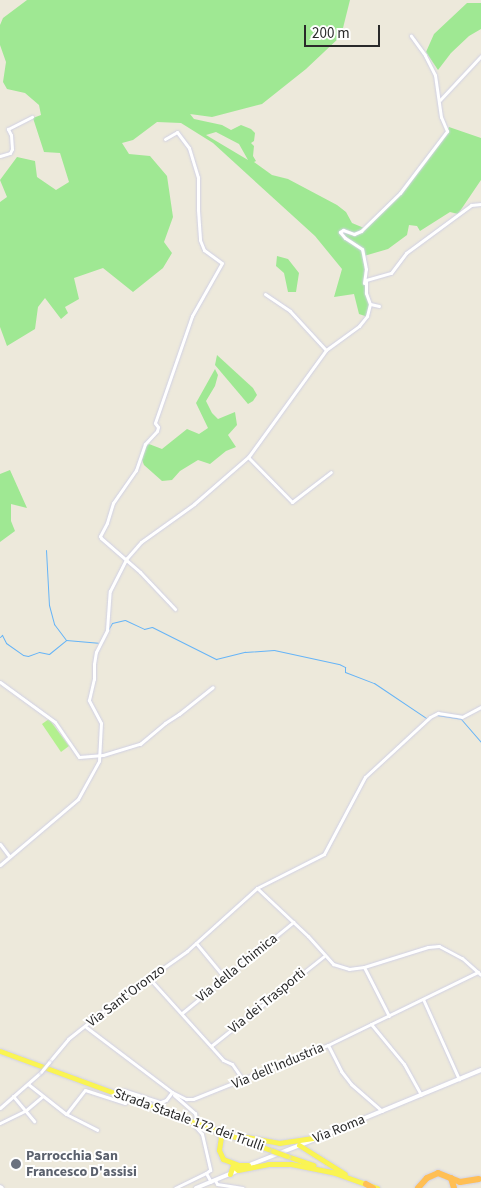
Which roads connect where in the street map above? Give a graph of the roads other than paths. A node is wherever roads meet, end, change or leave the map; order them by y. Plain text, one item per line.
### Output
1 (411, 36) dead end
2 (481, 56) edge
3 (440, 100) junction
4 (32, 117) dead end
5 (165, 139) dead end
6 (0, 156) edge
7 (481, 204) edge
8 (364, 283) junction
9 (265, 294) dead end
10 (370, 304) junction
11 (379, 306) dead end
12 (326, 350) junction
13 (248, 458) junction
14 (331, 472) dead end
15 (127, 558) junction
16 (175, 609) dead end
17 (0, 682) edge
18 (213, 687) dead end
19 (481, 707) edge
20 (100, 755) junction
21 (0, 844) edge
22 (9, 856) junction
23 (0, 865) edge
24 (258, 888) junction
25 (293, 922) junction
26 (196, 943) junction
27 (324, 956) junction
28 (364, 967) junction
29 (480, 973) edge
30 (149, 978) junction
31 (225, 978) junction
32 (423, 999) junction
33 (182, 1013) junction
34 (388, 1016) junction
35 (371, 1024) junction
36 (86, 1027) junction
37 (328, 1045) junction
38 (211, 1046) junction
39 (0, 1051) edge
40 (481, 1070) edge
41 (459, 1079) junction
42 (243, 1080) junction
43 (28, 1084) junction
44 (123, 1090) dead end
45 (172, 1092) junction
46 (421, 1095) junction
47 (14, 1096) junction
48 (43, 1096) junction
49 (128, 1098) junction
50 (186, 1099) junction
51 (183, 1103) junction
52 (372, 1103) junction
53 (0, 1108) edge
54 (25, 1111) junction
55 (382, 1111) junction
56 (66, 1114) junction
57 (376, 1114) junction
58 (196, 1118) dead end
59 (34, 1121) dead end
60 (0, 1123) edge
61 (194, 1125) dead end
62 (213, 1128) junction
63 (97, 1130) dead end
64 (224, 1132) junction
65 (320, 1137) junction
66 (240, 1138) junction
67 (221, 1140) junction
68 (299, 1146) junction
69 (312, 1152) junction
70 (232, 1164) junction
71 (250, 1165) junction
72 (238, 1170) junction
73 (206, 1173) junction
74 (336, 1173) junction
75 (230, 1174) junction
76 (451, 1178) junction
77 (354, 1180) junction
78 (213, 1181) junction
79 (477, 1183) edge
80 (366, 1184) junction
81 (175, 1188) edge
82 (196, 1188) edge
83 (243, 1188) edge
84 (373, 1188) edge
85 (377, 1188) edge
86 (420, 1188) edge
87 (454, 1188) edge

1 - 3 street
2 - 3 street
3 - 8 street
4 - 6 street
5 - 15 street
7 - 8 street
8 - 10 street
9 - 12 street
10 - 11 street
10 - 12 street
12 - 13 street
13 - 14 street
13 - 15 street
15 - 16 street
15 - 20 street
17 - 20 street
18 - 20 street
19 - 24 street, Via Sant'Oronzo
20 - 22 street
21 - 22 street
22 - 23 street
24 - 25 street
24 - 26 street, Via Sant'Oronzo
25 - 27 street
25 - 31 street, Via della Chimica
26 - 30 street, Via Sant'Oronzo
26 - 31 street
27 - 28 street
27 - 38 street, Via dei Trasporti
28 - 29 street
28 - 34 street
29 - 32 street, Via dell'Industria
30 - 33 street
30 - 36 street, Via Sant'Oronzo
31 - 33 street, Via della Chimica
32 - 34 street, Via dell'Industria
32 - 41 street
33 - 38 street
34 - 35 street, Via dell'Industria
35 - 37 street, Via dell'Industria
35 - 46 street
36 - 43 street, Via Sant'Oronzo, bridge
36 - 45 street
37 - 42 street, Via dell'Industria
37 - 52 street
38 - 42 street
39 - 49 main road, Strada Statale 172 dei Trulli
40 - 41 street, Via Roma
41 - 46 street, Via Roma
42 - 50 street, Via dell'Industria
43 - 47 street, Via Sant'Oronzo
43 - 48 street
44 - 45 street
45 - 50 street
45 - 51 street
46 - 55 street, Via Roma
47 - 53 street, Via Sant'Oronzo
47 - 54 street
48 - 54 street
48 - 56 street
49 - 56 street
49 - 62 main road, Strada Statale 172 dei Trulli
50 - 51 street
51 - 58 street
52 - 55 street
52 - 57 street
54 - 59 street
54 - 60 street
55 - 57 street, Via Roma
56 - 63 street
57 - 65 street, Via Roma
61 - 73 street
62 - 64 main road, Strada Statale 172 dei Trulli
62 - 67 main road
64 - 65 main road
64 - 66 main road, Strada Statale 172 dei Trulli
65 - 68 street, Via Roma
65 - 69 main road
66 - 67 main road
66 - 74 main road, Strada Statale 172 dei Trulli, bridge
67 - 70 main road
68 - 69 main road
68 - 71 street, Via Roma
69 - 77 main road
70 - 71 main road
70 - 72 main road
70 - 75 main road
71 - 72 street, Via Roma
72 - 74 main road
72 - 75 street, Via Roma
73 - 78 street
73 - 81 street
74 - 77 main road, Strada Statale 172 dei Trulli
75 - 78 street, Via Roma
76 - 79 highway
76 - 86 highway
76 - 87 highway
77 - 80 main road, Strada Statale 172 dei Trulli
78 - 82 street, Via Roma
78 - 83 street
80 - 84 highway
80 - 85 main road, Strada Statale 172 dei Trulli

